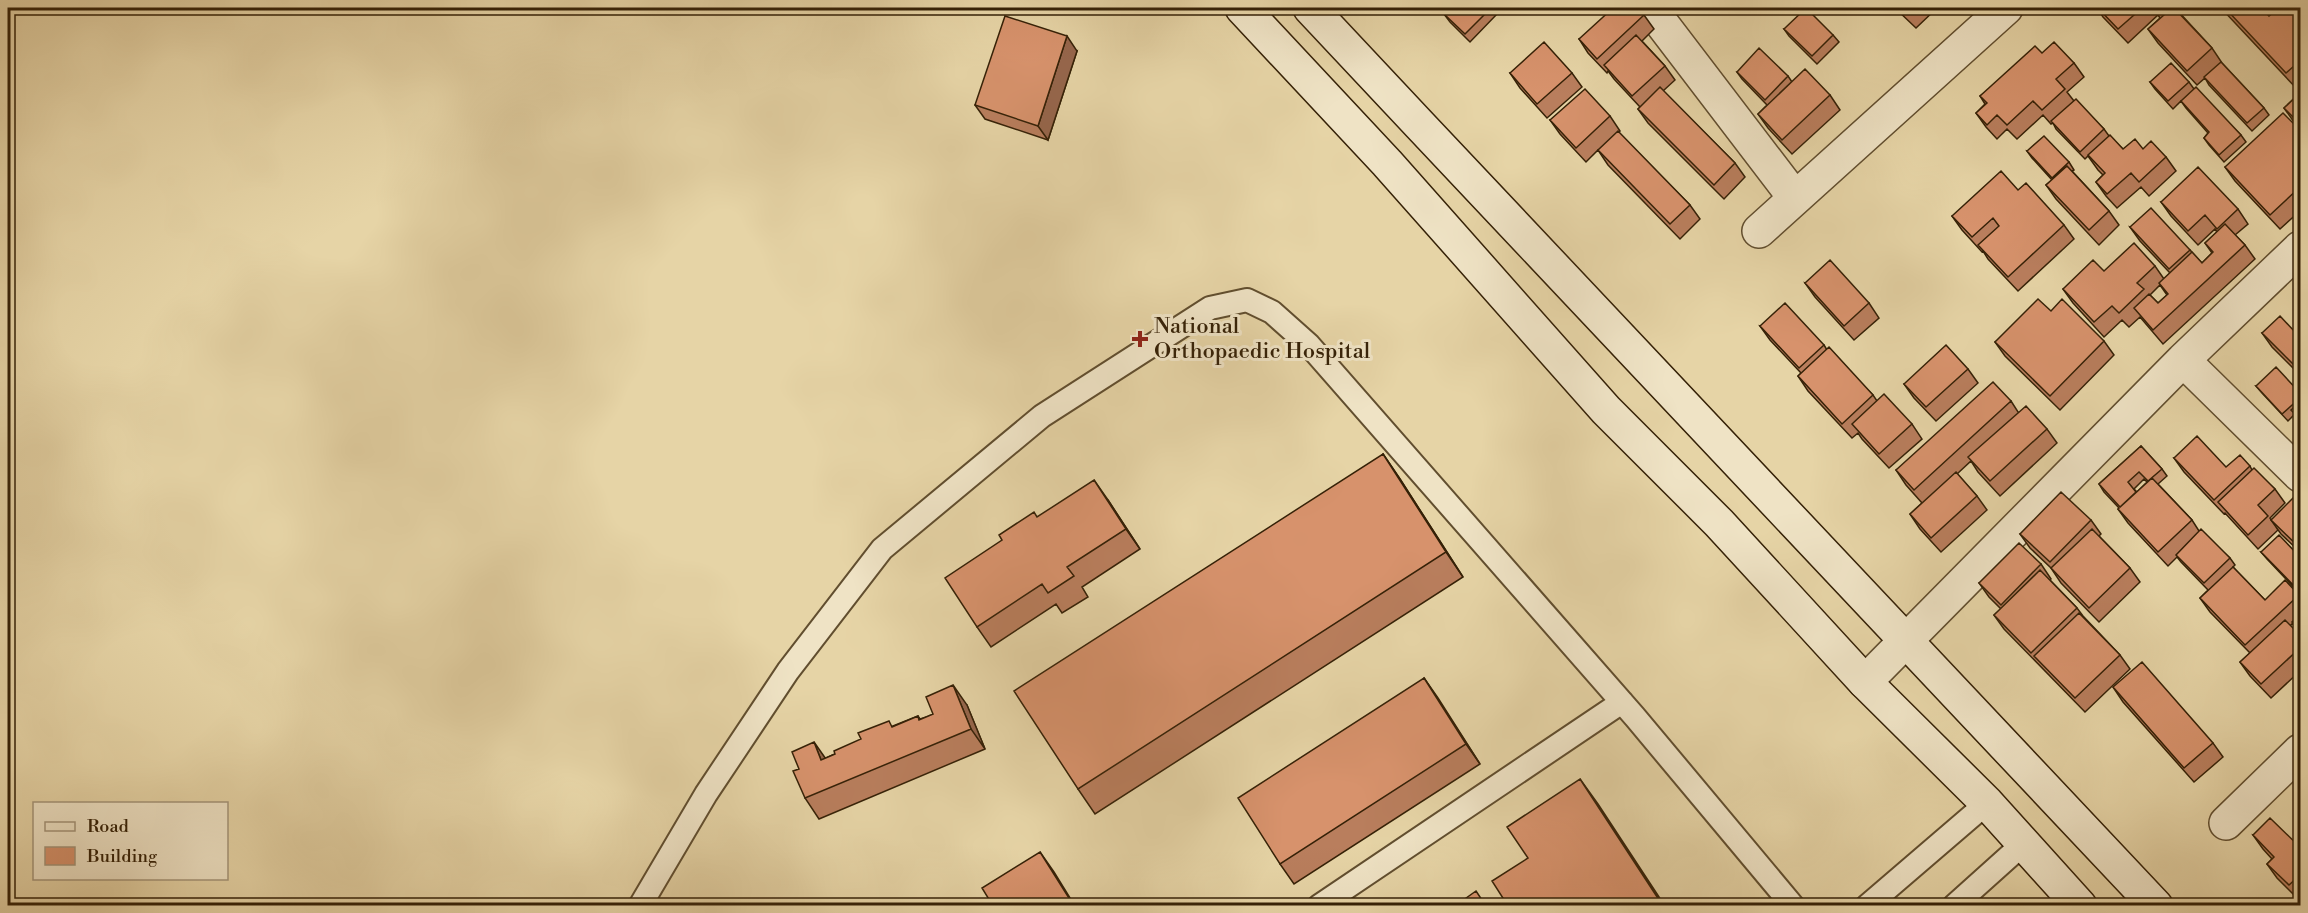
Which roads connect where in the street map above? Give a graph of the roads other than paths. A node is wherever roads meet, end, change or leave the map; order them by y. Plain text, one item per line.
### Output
1 (1242, 8) edge
2 (1310, 8) edge
3 (1650, 8) edge
4 (2006, 8) edge
5 (1795, 198) junction
6 (1759, 231) dead end
7 (2301, 248) edge
8 (2183, 360) junction
9 (2301, 475) edge
10 (1908, 639) junction
11 (1865, 682) junction
12 (1622, 702) junction
13 (2301, 751) edge
14 (1986, 803) junction
15 (2226, 823) dead end
16 (2023, 843) junction
17 (640, 906) edge
18 (1319, 906) edge
19 (1793, 906) edge
20 (1867, 906) edge
21 (1954, 906) edge
22 (2080, 906) edge
23 (2156, 906) edge

1 - 11 main road
2 - 10 main road
3 - 5 main road
4 - 5 main road
5 - 6 main road
7 - 8 main road
8 - 9 main road
8 - 10 main road
10 - 11 main road
10 - 23 main road
11 - 14 main road
12 - 17 lane
12 - 18 lane
12 - 19 lane
13 - 15 main road
14 - 16 main road
14 - 20 lane
16 - 21 lane
16 - 22 main road

